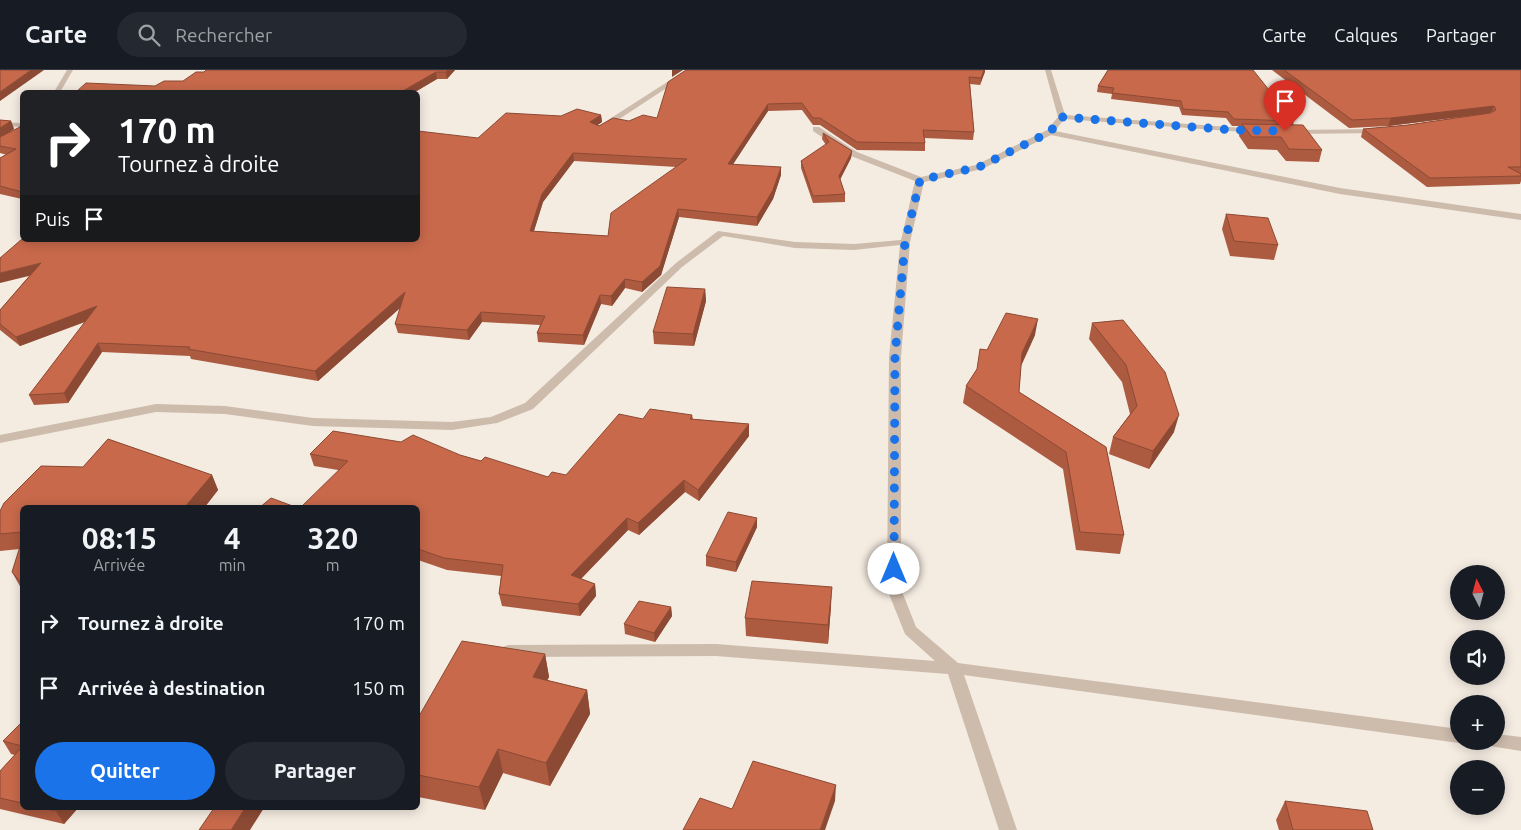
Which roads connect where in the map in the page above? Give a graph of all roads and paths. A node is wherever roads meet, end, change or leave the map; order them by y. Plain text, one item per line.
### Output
1 (70, 70) edge
2 (692, 70) edge
3 (1048, 70) edge
4 (59, 90) edge
5 (1062, 117) junction
6 (0, 124) edge
7 (20, 125) edge
8 (816, 129) edge
9 (597, 130) edge
10 (1392, 130) edge
11 (1270, 131) edge
12 (1280, 131) edge
13 (1050, 132) junction
14 (920, 180) junction
15 (1521, 217) edge
16 (905, 242) junction
17 (0, 439) edge
18 (488, 650) edge
19 (954, 668) junction
20 (1450, 735) edge
21 (1505, 742) edge
22 (1521, 744) edge
23 (1008, 830) edge

1 - 4 street
2 - 9 street
3 - 5 street
5 - 11 street
5 - 13 street
6 - 7 street
8 - 14 street
10 - 12 street
13 - 14 street
13 - 15 street
14 - 16 street
16 - 17 street
16 - 19 street
18 - 19 street
19 - 20 street
19 - 23 street
21 - 22 street

